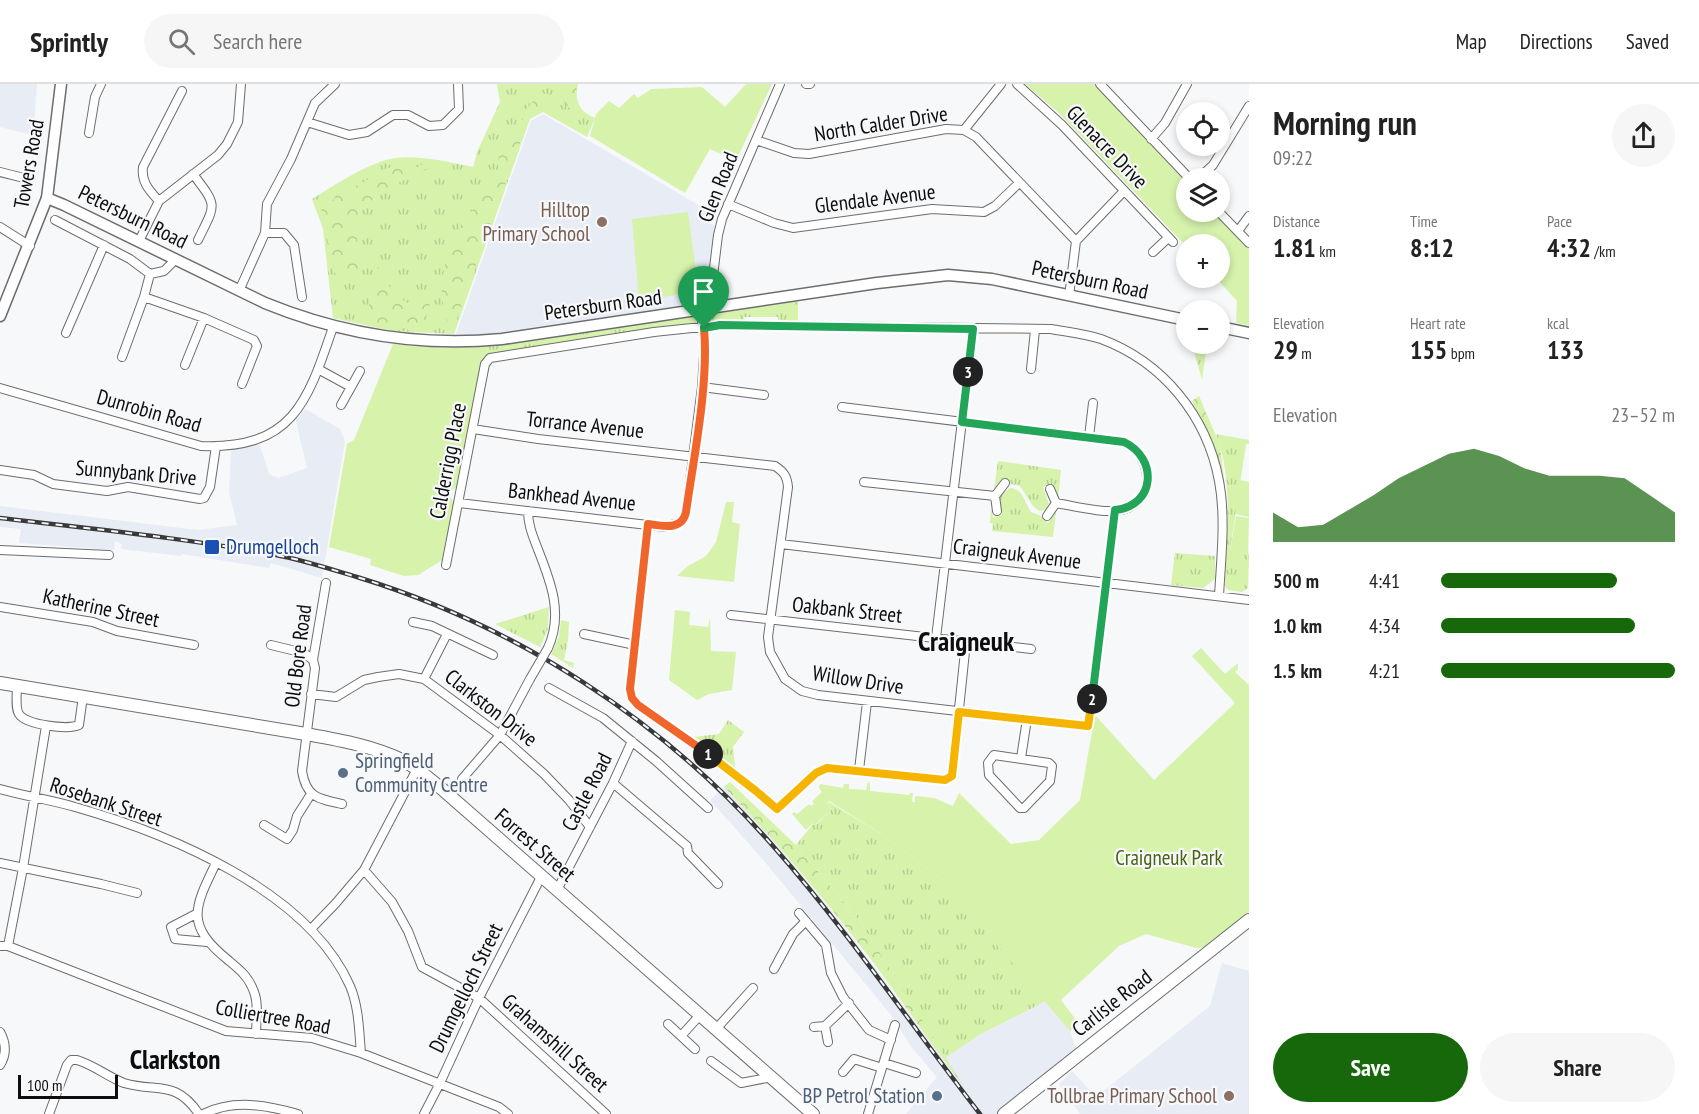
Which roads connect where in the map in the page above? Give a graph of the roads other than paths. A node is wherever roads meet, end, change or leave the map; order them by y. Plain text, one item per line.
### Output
1 (61, 84) edge
2 (101, 84) edge
3 (241, 84) edge
4 (458, 84) edge
5 (780, 84) edge
6 (1001, 84) edge
7 (1017, 84) edge
8 (1100, 84) edge
9 (1187, 84) edge
10 (331, 85) edge
11 (182, 91) dead end
12 (1249, 106) edge
13 (307, 122) junction
14 (964, 130) junction
15 (89, 133) dead end
16 (1151, 139) junction
17 (756, 140) junction
18 (1179, 168) edge
19 (1210, 168) edge
20 (0, 172) edge
21 (193, 174) junction
22 (24, 178) dead end
23 (1019, 183) junction
24 (1124, 191) junction
25 (47, 198) junction
26 (159, 201) junction
27 (728, 204) junction
28 (1249, 216) edge
29 (55, 220) dead end
30 (1229, 222) edge
31 (0, 227) edge
32 (1238, 231) junction
33 (265, 233) junction
34 (198, 240) dead end
35 (139, 241) junction
36 (1076, 241) junction
37 (1249, 243) edge
38 (104, 245) junction
39 (30, 246) junction
40 (1153, 252) dead end
41 (176, 259) junction
42 (150, 274) junction
43 (239, 291) junction
44 (1069, 296) junction
45 (144, 297) junction
46 (302, 297) dead end
47 (704, 310) junction
48 (0, 316) edge
49 (204, 318) junction
50 (1176, 318) edge
51 (333, 327) junction
52 (704, 328) junction
53 (973, 329) junction
54 (1230, 329) edge
55 (1035, 330) junction
56 (66, 333) dead end
57 (1249, 333) edge
58 (122, 357) dead end
59 (185, 365) dead end
60 (318, 369) junction
61 (1031, 369) dead end
62 (360, 371) dead end
63 (242, 384) dead end
64 (351, 387) junction
65 (702, 387) junction
66 (0, 388) edge
67 (764, 395) dead end
68 (1093, 403) dead end
69 (848, 404) dead end
70 (340, 405) dead end
71 (962, 422) junction
72 (473, 429) junction
73 (1089, 437) junction
74 (216, 446) junction
75 (694, 455) junction
76 (0, 470) edge
77 (13, 472) junction
78 (864, 482) dead end
79 (12, 483) dead end
80 (1005, 483) dead end
81 (1050, 489) dead end
82 (954, 492) junction
83 (994, 496) junction
84 (459, 503) junction
85 (1056, 503) junction
86 (1115, 510) junction
87 (528, 511) junction
88 (997, 512) dead end
89 (1047, 516) dead end
90 (648, 524) junction
91 (781, 544) junction
92 (0, 550) edge
93 (109, 555) dead end
94 (946, 564) junction
95 (446, 565) dead end
96 (326, 583) dead end
97 (1106, 583) junction
98 (1219, 596) junction
99 (1249, 600) edge
100 (0, 607) edge
101 (731, 615) dead end
102 (770, 619) junction
103 (413, 622) dead end
104 (447, 634) junction
105 (584, 634) dead end
106 (936, 638) junction
107 (966, 642) junction
108 (194, 645) dead end
109 (271, 645) dead end
110 (635, 645) junction
111 (1031, 649) dead end
112 (493, 655) dead end
113 (314, 660) junction
114 (424, 680) junction
115 (0, 682) edge
116 (17, 685) junction
117 (549, 688) dead end
118 (311, 694) junction
119 (83, 696) junction
120 (867, 702) junction
121 (959, 712) junction
122 (1027, 719) junction
123 (46, 726) junction
124 (306, 734) junction
125 (500, 735) junction
126 (632, 741) junction
127 (1021, 758) junction
128 (417, 770) junction
129 (859, 770) junction
130 (462, 779) dead end
131 (613, 783) junction
132 (0, 789) edge
133 (312, 794) junction
134 (34, 798) junction
135 (342, 804) dead end
136 (708, 808) dead end
137 (264, 825) dead end
138 (590, 827) junction
139 (0, 863) edge
140 (216, 863) junction
141 (23, 868) junction
142 (364, 870) junction
143 (541, 877) junction
144 (717, 884) dead end
145 (557, 890) junction
146 (137, 893) dead end
147 (799, 913) dead end
148 (196, 914) junction
149 (806, 921) junction
150 (1248, 924) edge
151 (311, 929) junction
152 (207, 942) junction
153 (4, 946) edge
154 (774, 969) dead end
155 (753, 987) dead end
156 (479, 998) junction
157 (849, 1003) junction
158 (700, 1015) junction
159 (668, 1024) dead end
160 (895, 1024) dead end
161 (825, 1026) junction
162 (814, 1027) dead end
163 (717, 1029) junction
164 (0, 1032) edge
165 (256, 1034) junction
166 (681, 1036) junction
167 (891, 1040) junction
168 (828, 1042) dead end
169 (695, 1049) dead end
170 (361, 1053) junction
171 (711, 1061) dead end
172 (0, 1065) edge
173 (883, 1066) junction
174 (843, 1072) dead end
175 (916, 1073) dead end
176 (772, 1077) junction
177 (440, 1083) junction
178 (49, 1114) edge
179 (201, 1114) edge
180 (298, 1114) edge
181 (423, 1114) edge
182 (508, 1114) edge
183 (606, 1114) edge
184 (813, 1114) edge
185 (868, 1114) edge
186 (1004, 1114) edge

1 - 25 main road, Towers Road
2 - 15 street
3 - 21 street
4 - 13 street
5 - 17 street, Glen Road
6 - 14 street
7 - 24 street, Glenacre Drive
8 - 16 street
9 - 16 street
10 - 13 street
11 - 26 street
12 - 19 street
13 - 33 street
14 - 17 street, North Calder Drive
14 - 23 street, North Calder Drive
16 - 18 street
17 - 27 street, Glen Road
20 - 22 street
21 - 26 street
21 - 34 street
23 - 27 street, Glendale Avenue
23 - 36 street, North Calder Drive
24 - 36 street
24 - 40 street, Glenacre Drive
25 - 35 main road, Petersburn Road
25 - 39 main road, Towers Road
26 - 35 street
27 - 47 street, Glen Road
28 - 32 street
29 - 38 street
30 - 32 street
31 - 39 street
32 - 37 street
33 - 43 street
33 - 46 street
35 - 41 main road, Petersburn Road
36 - 44 street
38 - 42 street
38 - 56 street
39 - 48 main road, Towers Road
41 - 42 street
41 - 43 main road, Petersburn Road
42 - 45 street
43 - 51 main road, Petersburn Road
44 - 47 main road, Petersburn Road
44 - 50 main road, Petersburn Road
45 - 49 street
45 - 58 street
47 - 51 main road, Petersburn Road
47 - 52 street, Bankhead Avenue
49 - 59 street
49 - 63 street
51 - 60 street, Dunrobin Road
52 - 53 street
52 - 65 street, Bankhead Avenue
52 - 72 street, Calderrigg Place
53 - 55 street
53 - 71 street
54 - 57 main road
55 - 61 street
55 - 98 street
60 - 64 street
60 - 74 street, Dunrobin Road
62 - 64 street
64 - 70 street
65 - 67 street
65 - 75 street, Bankhead Avenue
66 - 74 street, Dunrobin Road
68 - 73 street
69 - 71 street
71 - 73 street
71 - 82 street
72 - 75 street, Torrance Avenue
72 - 84 street, Calderrigg Place
73 - 86 street
74 - 77 street, Sunnybank Drive
75 - 90 street, Bankhead Avenue
75 - 91 street, Willow Drive
76 - 77 street, Sunnybank Drive
77 - 79 street
78 - 82 street
80 - 83 street
81 - 85 street
82 - 83 street
82 - 94 street
83 - 88 street
84 - 87 street, Bankhead Avenue
84 - 95 street, Calderrigg Place
85 - 86 street
85 - 89 street
86 - 97 street
87 - 90 street, Bankhead Avenue
87 - 125 street, bridge
90 - 110 street
91 - 94 street, Craigneuk Avenue
91 - 102 street, Willow Drive
92 - 93 street
94 - 97 street, Craigneuk Avenue
94 - 106 street
96 - 113 street, Old Bore Road
97 - 98 street, Craigneuk Avenue
97 - 122 street, Willow Drive
98 - 99 street, Craigneuk Avenue
100 - 108 street, Katherine Street
101 - 102 street, Oakbank Street
102 - 106 street, Oakbank Street
102 - 120 street, Willow Drive
103 - 104 street
104 - 112 street
104 - 114 street
105 - 110 street
106 - 107 street, Oakbank Street
107 - 111 street, Oakbank Street
107 - 121 street
109 - 113 street
110 - 129 street
113 - 118 street, Old Bore Road
114 - 118 street, Clarkston Drive
114 - 125 street, Clarkston Drive
115 - 116 main road, Forrest Street
116 - 119 main road, Forrest Street
116 - 123 street
117 - 126 street
118 - 124 street, Old Bore Road
119 - 123 street
119 - 124 main road, Forrest Street
120 - 121 street, Willow Drive
120 - 129 street
121 - 122 street, Willow Drive
121 - 129 street
122 - 127 street
123 - 134 street
124 - 128 main road, Forrest Street
124 - 133 street, Old Bore Road
125 - 130 street
125 - 138 street, Clarkston Drive
126 - 131 street, Castle Road
126 - 136 street
127 - 127 street
128 - 142 street
128 - 143 main road, Forrest Street
131 - 138 street, Castle Road
131 - 144 street
132 - 134 street, Rosebank Street
133 - 135 street
133 - 137 street
134 - 140 street, Rosebank Street
134 - 141 street
138 - 145 street, Castle Road
139 - 141 street
140 - 148 street
140 - 151 street, Rosebank Street
141 - 146 street
141 - 153 street
142 - 151 street
142 - 156 street, Grahamshill Street
143 - 145 main road, Forrest Street
143 - 156 street, Drumgelloch Street
145 - 158 main road, Forrest Street
147 - 149 street
148 - 152 street
148 - 152 street
149 - 154 street
149 - 157 street
150 - 186 main road, Carlisle Road
151 - 170 street, Rosebank Street
152 - 165 street
153 - 165 street, Colliertree Road
155 - 163 street
156 - 177 street, Drumgelloch Street
156 - 183 street, Grahamshill Street
157 - 161 street
157 - 167 street
158 - 163 main road, Forrest Street
158 - 166 street
159 - 166 street
160 - 167 street
161 - 162 street
161 - 168 street
163 - 176 main road, Forrest Street
164 - 172 street
165 - 170 street, Colliertree Road
166 - 169 street
167 - 173 street
170 - 177 street, Colliertree Road
171 - 176 street
173 - 174 street
173 - 175 street
173 - 185 street
176 - 184 main road, Forrest Street
177 - 181 street, Drumgelloch Street
177 - 182 street, Colliertree Road
178 - 179 street
179 - 180 street

